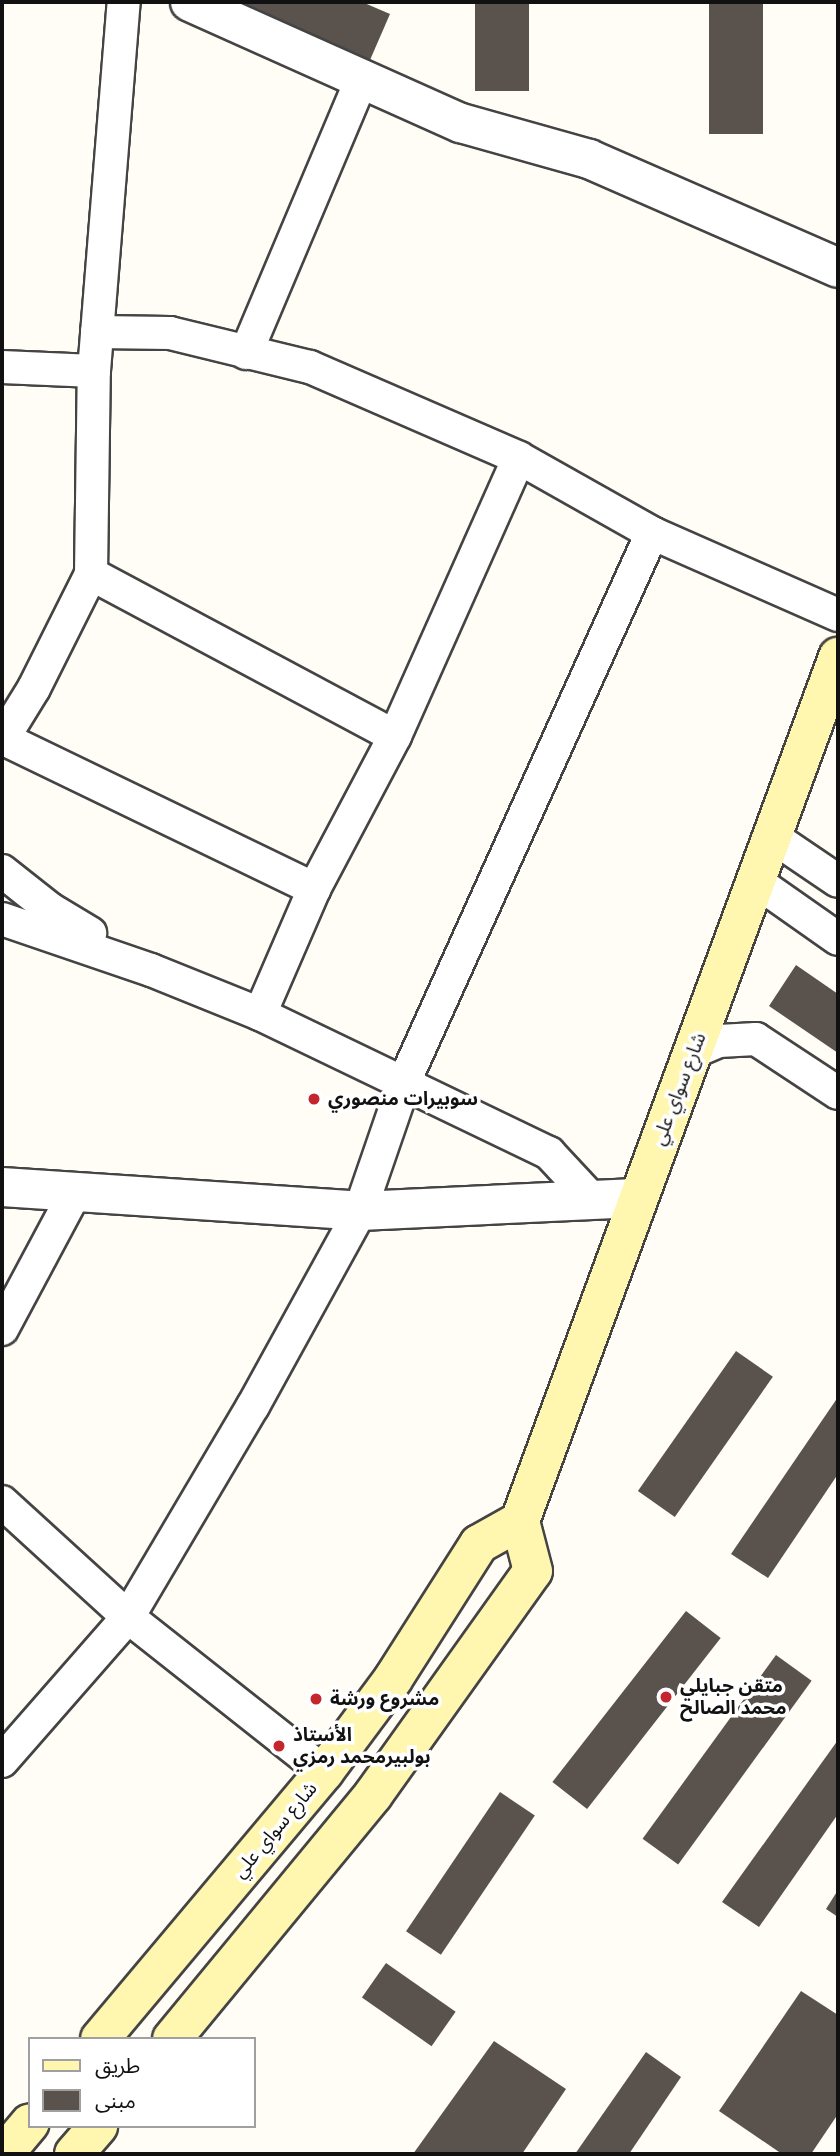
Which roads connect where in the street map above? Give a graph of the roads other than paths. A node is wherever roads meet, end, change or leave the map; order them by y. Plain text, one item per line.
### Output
1 (124, 2) edge
2 (190, 2) edge
3 (362, 79) junction
4 (838, 268) edge
5 (97, 332) junction
6 (246, 353) junction
7 (2, 368) edge
8 (94, 371) junction
9 (519, 458) junction
10 (652, 533) junction
11 (91, 574) junction
12 (838, 615) edge
13 (838, 657) edge
14 (395, 736) junction
15 (2, 739) edge
16 (773, 837) junction
17 (2, 870) edge
18 (838, 881) edge
19 (757, 882) junction
20 (314, 889) junction
21 (2, 919) edge
22 (838, 939) edge
23 (151, 970) junction
24 (260, 1014) junction
25 (693, 1052) junction
26 (405, 1080) junction
27 (838, 1093) edge
28 (2, 1187) edge
29 (74, 1194) junction
30 (591, 1198) junction
31 (636, 1198) junction
32 (360, 1210) junction
33 (2, 1329) edge
34 (2, 1502) edge
35 (520, 1521) junction
36 (128, 1617) junction
37 (2, 1761) edge
38 (324, 1772) junction
39 (102, 2037) edge
40 (174, 2037) edge
41 (28, 2125) edge
42 (95, 2128) edge
43 (4, 2154) edge
44 (74, 2154) edge

1 - 5 street
2 - 3 street
3 - 4 street
3 - 6 street
5 - 6 street
5 - 8 street
6 - 9 street
7 - 8 street
8 - 11 street
9 - 10 street
9 - 14 street
10 - 12 street
10 - 26 street
11 - 14 street
11 - 15 street
13 - 16 main road, شارع سواي علي
14 - 20 street
15 - 20 street
16 - 18 street
16 - 19 main road, شارع سواي علي
17 - 23 street
19 - 22 street
19 - 25 main road, شارع سواي علي
20 - 24 street
21 - 23 street
23 - 24 street
24 - 26 street
25 - 27 street
25 - 31 main road, شارع سواي علي
26 - 30 street
26 - 32 street
28 - 29 street
29 - 32 street
29 - 33 street
30 - 31 street
30 - 32 street
31 - 35 main road, شارع سواي علي
32 - 36 street
34 - 36 street
35 - 38 main road, شارع سواي علي
35 - 40 main road
36 - 37 street
36 - 38 street
38 - 39 main road, شارع سواي علي
41 - 43 main road
42 - 44 main road

